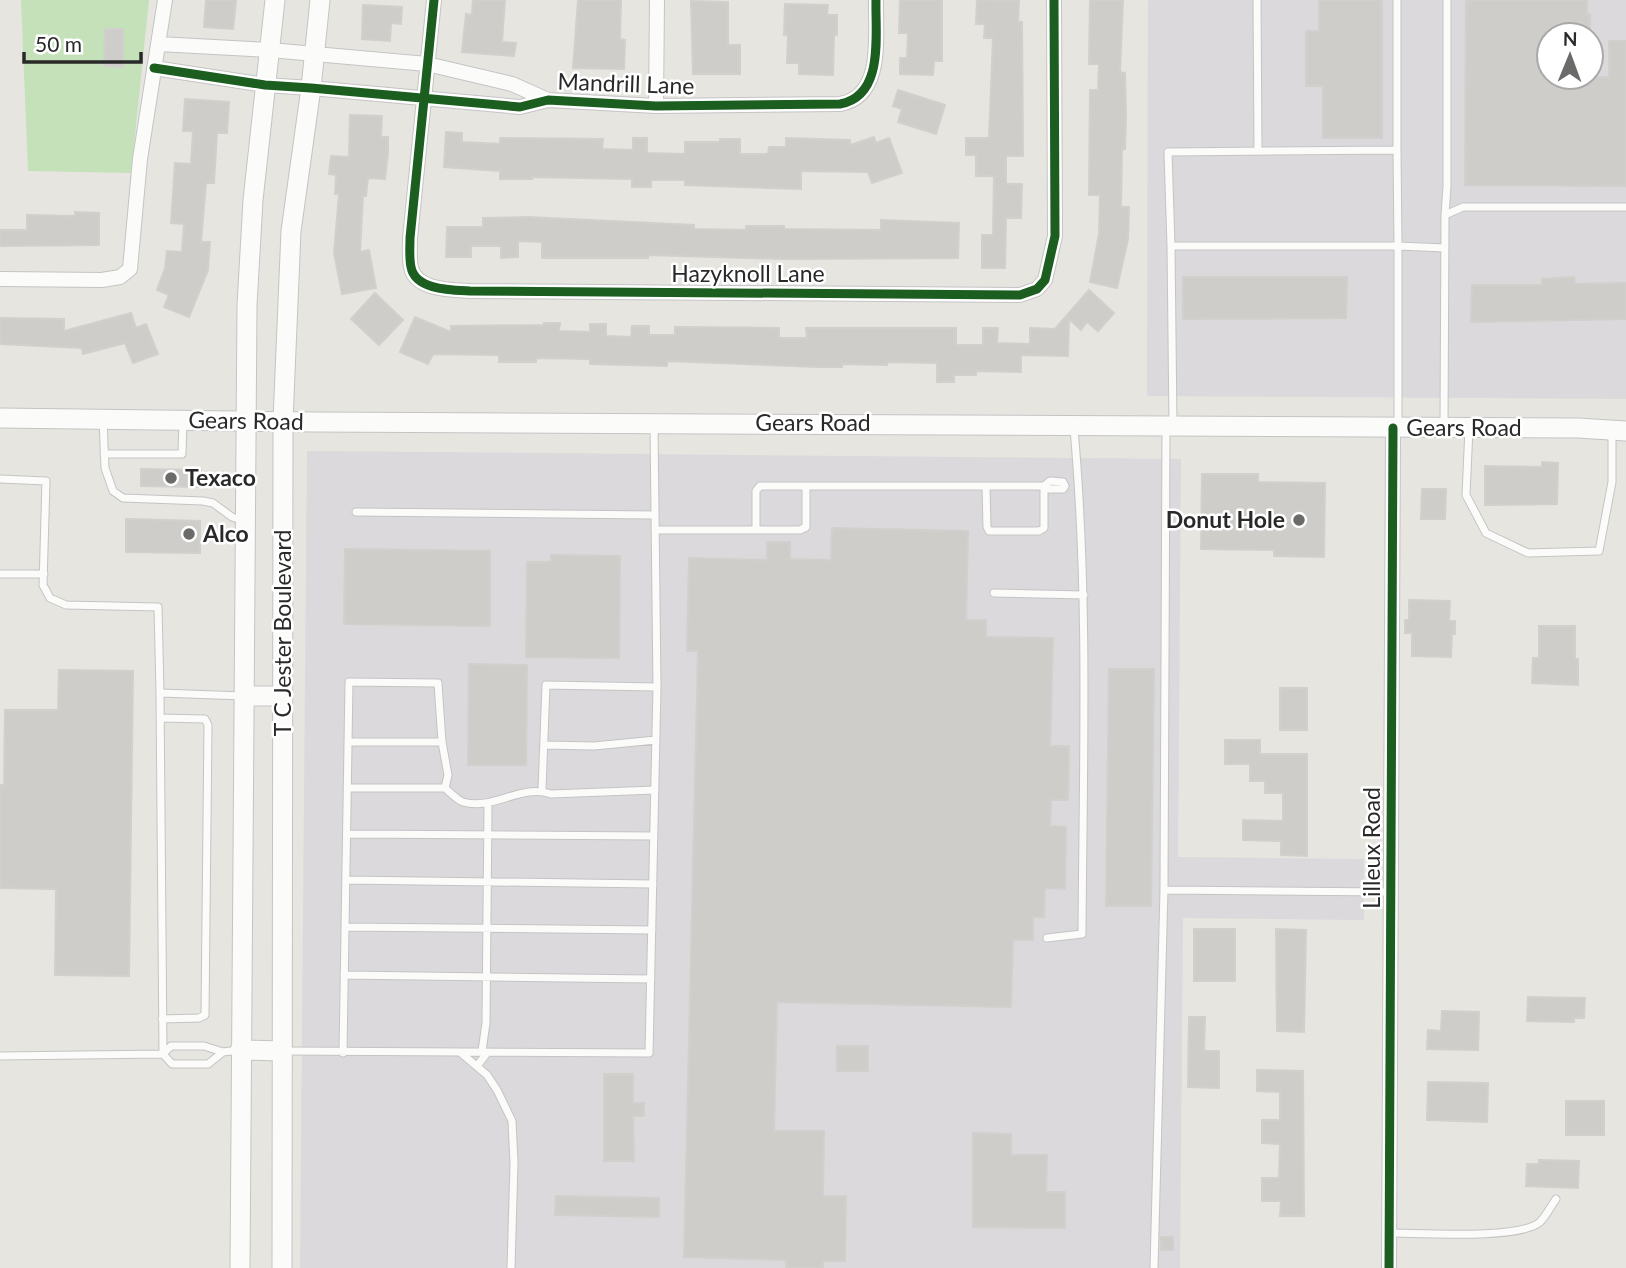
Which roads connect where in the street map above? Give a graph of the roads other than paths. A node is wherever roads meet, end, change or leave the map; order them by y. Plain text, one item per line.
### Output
1 (165, 0) edge
2 (275, 0) edge
3 (320, 0) edge
4 (435, 0) edge
5 (657, 0) edge
6 (876, 0) edge
7 (1054, 0) edge
8 (1257, 0) edge
9 (1397, 0) edge
10 (1447, 0) edge
11 (158, 44) junction
12 (270, 50) junction
13 (314, 54) junction
14 (427, 64) junction
15 (154, 68) junction
16 (265, 86) junction
17 (311, 88) junction
18 (422, 100) junction
19 (548, 100) junction
20 (656, 106) junction
21 (1397, 150) junction
22 (1258, 151) junction
23 (1626, 207) edge
24 (1444, 215) junction
25 (1171, 246) junction
26 (1398, 246) junction
27 (1445, 248) junction
28 (0, 279) edge
29 (0, 418) edge
30 (103, 419) junction
31 (183, 420) junction
32 (246, 421) junction
33 (284, 421) junction
34 (654, 422) junction
35 (1074, 425) junction
36 (1169, 425) junction
37 (1396, 428) junction
38 (1444, 428) junction
39 (1469, 428) junction
40 (1619, 431) edge
41 (104, 454) junction
42 (0, 479) edge
43 (806, 486) junction
44 (986, 486) junction
45 (1044, 486) junction
46 (1080, 486) junction
47 (356, 512) dead end
48 (655, 514) junction
49 (245, 521) junction
50 (655, 530) junction
51 (756, 530) junction
52 (0, 574) edge
53 (44, 574) junction
54 (994, 593) dead end
55 (1084, 595) junction
56 (657, 687) junction
57 (160, 693) junction
58 (244, 696) junction
59 (283, 696) junction
60 (160, 718) junction
61 (656, 740) junction
62 (348, 742) junction
63 (442, 742) junction
64 (545, 745) junction
65 (348, 788) junction
66 (445, 788) junction
67 (542, 790) junction
68 (655, 790) junction
69 (488, 805) junction
70 (347, 834) junction
71 (654, 836) junction
72 (488, 837) junction
73 (346, 880) junction
74 (489, 883) junction
75 (653, 884) junction
76 (1164, 890) junction
77 (1391, 892) junction
78 (345, 928) junction
79 (488, 930) junction
80 (652, 930) junction
81 (1047, 938) dead end
82 (344, 975) junction
83 (487, 977) junction
84 (651, 979) junction
85 (162, 1019) junction
86 (231, 1051) junction
87 (283, 1051) junction
88 (343, 1053) junction
89 (460, 1053) junction
90 (487, 1053) junction
91 (163, 1054) junction
92 (0, 1056) edge
93 (477, 1066) junction
94 (1556, 1199) dead end
95 (1389, 1233) junction
96 (240, 1268) edge
97 (282, 1268) edge
98 (511, 1268) edge
99 (1154, 1268) edge
100 (1389, 1268) edge

1 - 11 street
2 - 12 main road, T C Jester Boulevard
3 - 13 main road, T C Jester Boulevard
4 - 14 street, Hazyknoll Lane
5 - 20 street
6 - 20 street, Mandrill Lane
7 - 18 street, Hazyknoll Lane
8 - 22 lane
9 - 21 lane
10 - 24 lane
11 - 12 street, Mandrill Lane
11 - 15 street
12 - 13 street, Mandrill Lane
12 - 16 main road, T C Jester Boulevard
13 - 14 street, Mandrill Lane
13 - 17 main road, T C Jester Boulevard
14 - 18 street, Hazyknoll Lane
14 - 19 street, Mandrill Lane
15 - 16 street, Mandrill Lane
15 - 28 street
16 - 17 street, Mandrill Lane
16 - 32 main road, T C Jester Boulevard
17 - 18 street, Mandrill Lane
17 - 33 main road, T C Jester Boulevard
18 - 19 street, Mandrill Lane
19 - 20 street, Mandrill Lane
21 - 22 lane
21 - 26 lane
22 - 25 lane
23 - 24 lane
24 - 27 lane
25 - 26 lane
25 - 36 lane
26 - 27 lane
26 - 37 lane
27 - 38 lane
29 - 30 main road, Gears Road
30 - 31 main road, Gears Road
30 - 41 lane
31 - 32 main road, Gears Road
31 - 41 lane
32 - 33 main road, Gears Road
32 - 49 main road, T C Jester Boulevard
33 - 34 main road, Gears Road
33 - 59 main road, T C Jester Boulevard
34 - 35 main road, Gears Road
34 - 48 lane
35 - 36 main road, Gears Road
35 - 46 lane
36 - 37 main road, Gears Road
36 - 76 lane
37 - 38 main road, Gears Road
37 - 77 street, Lilleux Road
38 - 39 main road, Gears Road
39 - 40 main road, Gears Road
39 - 40 lane
41 - 49 lane
42 - 53 lane
43 - 44 lane
43 - 51 lane
43 - 51 lane
44 - 45 lane
44 - 45 lane
45 - 46 lane
46 - 55 lane
47 - 48 lane
48 - 50 lane
49 - 58 main road, T C Jester Boulevard
50 - 51 lane
50 - 56 lane
52 - 53 lane
53 - 57 lane
54 - 55 lane
55 - 81 lane
56 - 61 lane
56 - 64 lane
57 - 58 lane
57 - 60 lane
58 - 59 main road
58 - 86 main road, T C Jester Boulevard
59 - 87 main road, T C Jester Boulevard
60 - 85 lane
60 - 85 lane
61 - 64 lane
61 - 68 lane
62 - 63 lane
62 - 63 lane
62 - 65 lane
63 - 66 lane
64 - 67 lane
65 - 66 lane
65 - 70 lane
66 - 69 lane
67 - 68 lane
67 - 69 lane
68 - 71 lane
69 - 72 lane
70 - 72 lane
70 - 73 lane
71 - 72 lane
71 - 75 lane
72 - 74 lane
73 - 74 lane
73 - 78 lane
74 - 75 lane
74 - 79 lane
75 - 80 lane
76 - 77 lane
76 - 99 lane
77 - 95 street, Lilleux Road
78 - 79 lane
78 - 82 lane
79 - 80 lane
79 - 83 lane
80 - 84 lane
82 - 83 lane
82 - 88 lane
83 - 84 lane
83 - 90 lane
84 - 90 lane
85 - 91 lane
86 - 87 main road
86 - 91 lane
86 - 91 lane
86 - 96 main road, T C Jester Boulevard
87 - 88 lane
87 - 97 main road, T C Jester Boulevard
88 - 89 lane
89 - 90 lane
89 - 93 lane
90 - 93 lane
91 - 92 lane
93 - 98 lane
94 - 95 lane
95 - 100 street, Lilleux Road

